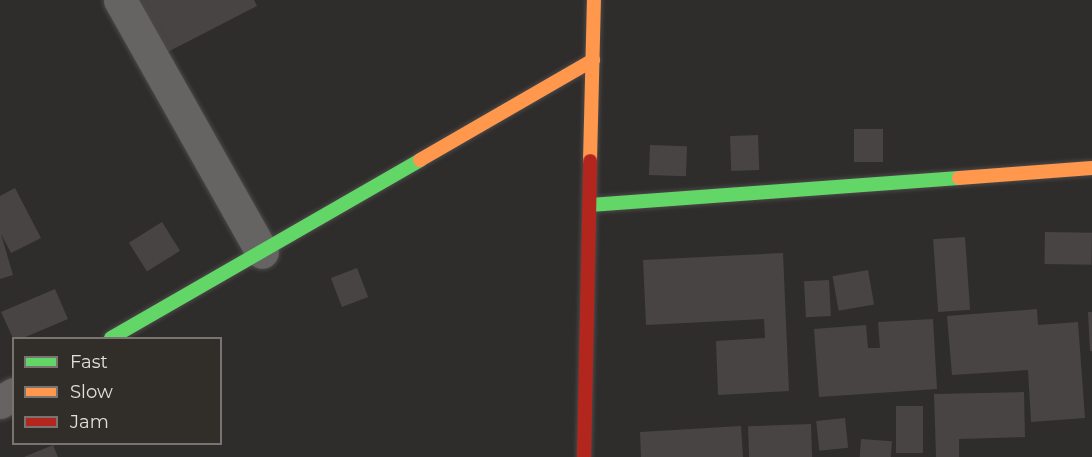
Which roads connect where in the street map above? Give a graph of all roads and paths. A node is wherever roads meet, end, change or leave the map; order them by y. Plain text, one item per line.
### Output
1 (120, 0) edge
2 (594, 0) edge
3 (592, 60) junction
4 (1092, 168) edge
5 (590, 205) junction
6 (262, 252) junction
7 (114, 337) edge
8 (584, 457) edge

1 - 6 street
2 - 3 street
3 - 5 street
3 - 6 street
4 - 5 street
5 - 8 street
6 - 7 street

